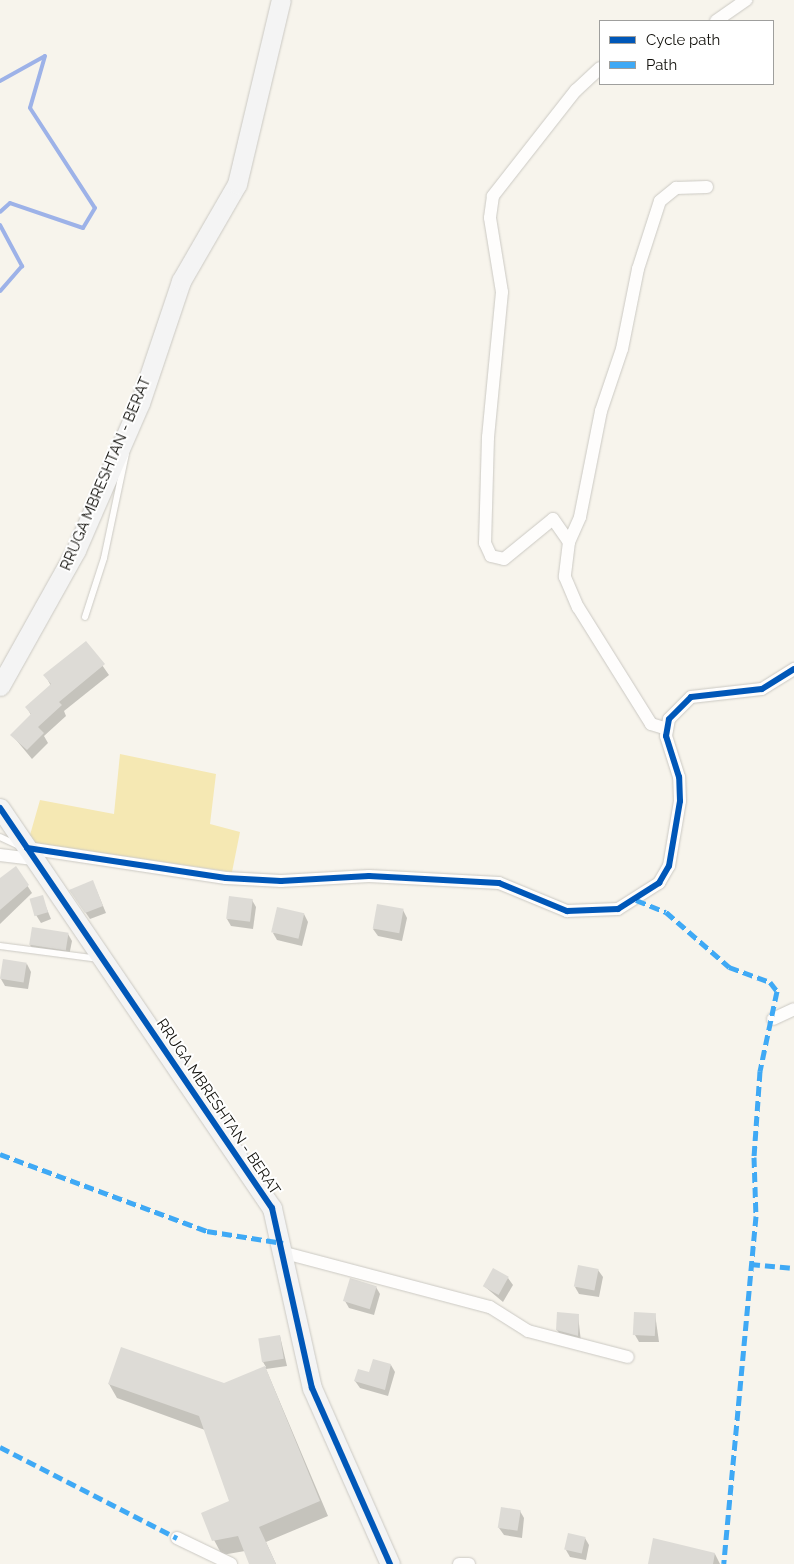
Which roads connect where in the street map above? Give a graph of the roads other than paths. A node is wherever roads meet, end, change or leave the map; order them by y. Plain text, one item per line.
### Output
1 (281, 0) edge
2 (746, 0) edge
3 (717, 20) edge
4 (599, 69) edge
5 (707, 187) dead end
6 (128, 430) junction
7 (569, 542) junction
8 (85, 617) dead end
9 (794, 669) edge
10 (0, 686) edge
11 (667, 729) junction
12 (0, 808) edge
13 (0, 837) edge
14 (31, 854) junction
15 (0, 856) edge
16 (0, 946) edge
17 (100, 959) junction
18 (794, 1009) edge
19 (774, 1019) dead end
20 (285, 1253) junction
21 (628, 1357) dead end
22 (177, 1538) dead end
23 (231, 1564) edge
24 (390, 1564) edge
25 (459, 1564) edge
26 (469, 1564) edge

1 - 6 street, RRUGA MBRESHTAN - BERAT
2 - 3 street
4 - 7 street
5 - 7 street
6 - 8 lane
6 - 10 street, RRUGA MBRESHTAN - BERAT
7 - 11 street
9 - 11 street
11 - 14 street
12 - 14 street, RRUGA MBRESHTAN - BERAT
13 - 14 lane
14 - 15 street
14 - 17 street, RRUGA MBRESHTAN - BERAT
16 - 17 lane
17 - 20 street, RRUGA MBRESHTAN - BERAT
18 - 19 street
20 - 21 street
20 - 24 street, RRUGA MBRESHTAN - BERAT
22 - 23 street
25 - 26 street

